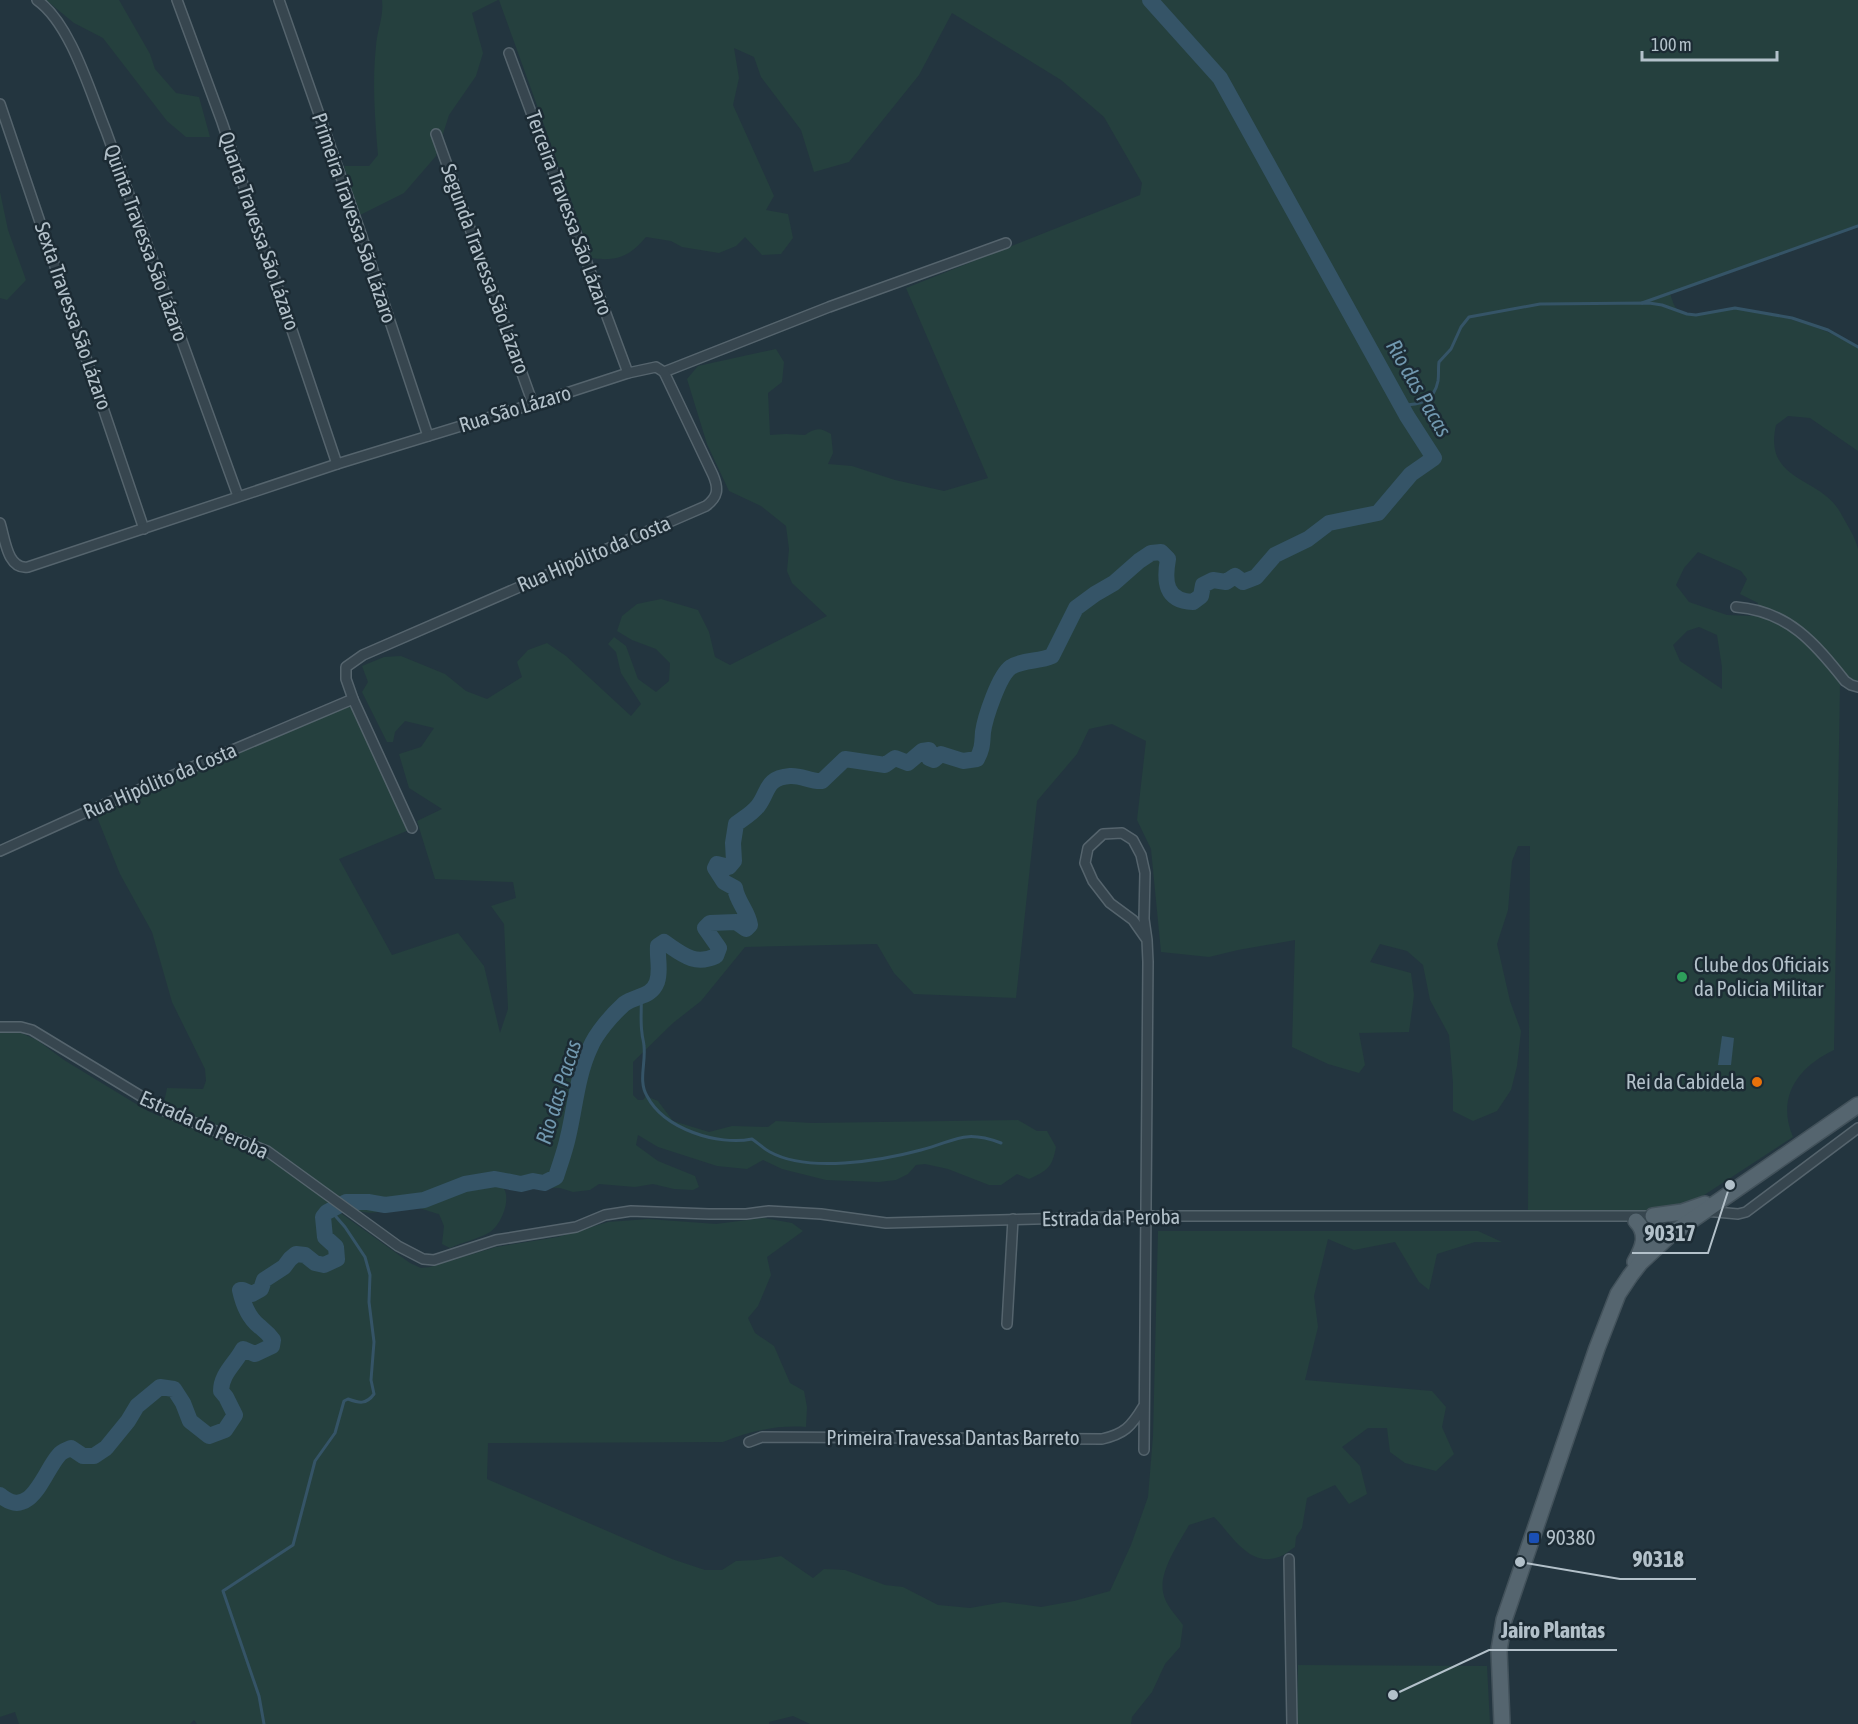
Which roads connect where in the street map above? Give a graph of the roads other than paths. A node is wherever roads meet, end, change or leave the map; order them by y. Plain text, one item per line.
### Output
1 (37, 0) edge
2 (177, 0) edge
3 (279, 0) edge
4 (509, 53) dead end
5 (0, 104) edge
6 (436, 134) dead end
7 (1004, 245) dead end
8 (664, 372) junction
9 (628, 373) junction
10 (533, 404) junction
11 (428, 436) junction
12 (338, 464) junction
13 (238, 496) junction
14 (0, 523) edge
15 (144, 529) junction
16 (1736, 607) dead end
17 (1857, 687) edge
18 (353, 699) junction
19 (412, 828) dead end
20 (0, 851) edge
21 (1147, 940) junction
22 (0, 1027) edge
23 (1858, 1105) edge
24 (1858, 1128) edge
25 (1747, 1181) junction
26 (1705, 1211) junction
27 (1146, 1216) junction
28 (1618, 1216) junction
29 (1653, 1216) junction
30 (1013, 1219) junction
31 (1636, 1221) junction
32 (1667, 1238) junction
33 (1618, 1294) junction
34 (1007, 1324) dead end
35 (1143, 1406) junction
36 (749, 1442) dead end
37 (1144, 1450) dead end
38 (1289, 1559) dead end
39 (1292, 1724) edge
40 (1502, 1724) edge

1 - 13 street, Quinta Travessa São Lázaro
2 - 12 street, Quarta Travessa São Lázaro
3 - 11 street, Primeira Travessa São Lázaro
4 - 9 street, Terceira Travessa São Lázaro
5 - 15 street, Sexta Travessa São Lázaro
6 - 10 street, Segunda Travessa São Lázaro
7 - 8 street, Rua São Lázaro
8 - 9 street, Rua São Lázaro
8 - 18 street, Rua Hipólito da Costa
9 - 10 street, Rua São Lázaro
10 - 11 street, Rua São Lázaro
11 - 12 street, Rua São Lázaro
12 - 13 street, Rua São Lázaro
13 - 15 street, Rua São Lázaro
14 - 15 street, Rua São Lázaro
16 - 17 street
18 - 19 street
18 - 20 street, Rua Hipólito da Costa
21 - 21 street
21 - 27 street
22 - 30 street, Estrada da Peroba
23 - 25 main road
24 - 26 street
25 - 26 main road
25 - 29 main road
26 - 32 main road
27 - 28 street, Estrada da Peroba
27 - 30 street, Estrada da Peroba
27 - 35 street
28 - 29 street, Estrada da Peroba
28 - 31 street
29 - 32 street
30 - 34 street
31 - 32 street
31 - 33 main road
32 - 33 main road
33 - 40 main road
35 - 36 street, Primeira Travessa Dantas Barreto
35 - 37 street
38 - 39 street

